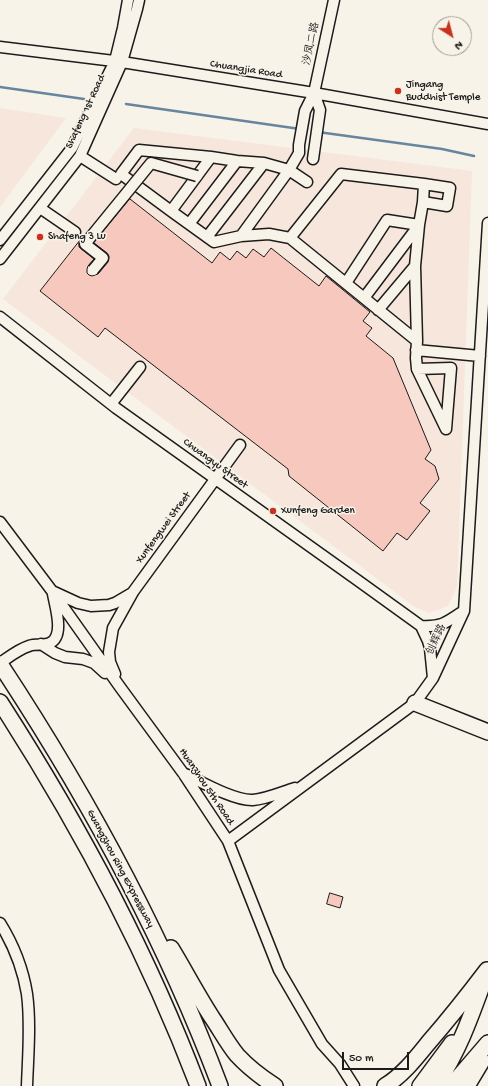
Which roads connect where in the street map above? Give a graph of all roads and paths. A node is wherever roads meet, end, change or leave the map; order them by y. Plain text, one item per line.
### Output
1 (128, 0) edge
2 (139, 0) edge
3 (334, 0) edge
4 (0, 47) edge
5 (119, 61) junction
6 (314, 93) junction
7 (488, 124) edge
8 (80, 156) junction
9 (211, 157) junction
10 (313, 159) dead end
11 (237, 161) junction
12 (264, 163) junction
13 (289, 170) junction
14 (197, 176) junction
15 (116, 179) dead end
16 (307, 182) dead end
17 (424, 184) junction
18 (423, 202) junction
19 (40, 208) junction
20 (171, 211) junction
21 (488, 223) edge
22 (189, 224) junction
23 (418, 225) junction
24 (75, 232) dead end
25 (240, 236) junction
26 (207, 237) junction
27 (290, 238) junction
28 (0, 240) edge
29 (0, 259) edge
30 (415, 266) junction
31 (93, 270) dead end
32 (346, 283) junction
33 (364, 298) junction
34 (378, 310) junction
35 (0, 317) edge
36 (416, 346) junction
37 (480, 356) junction
38 (140, 367) dead end
39 (417, 369) junction
40 (111, 404) junction
41 (240, 445) dead end
42 (215, 478) junction
43 (0, 522) edge
44 (52, 591) junction
45 (133, 592) junction
46 (464, 611) junction
47 (420, 626) junction
48 (41, 644) junction
49 (1, 666) edge
50 (433, 678) junction
51 (120, 687) junction
52 (0, 702) edge
53 (415, 703) junction
54 (488, 732) edge
55 (183, 773) junction
56 (303, 786) junction
57 (88, 809) junction
58 (228, 841) junction
59 (0, 923) edge
60 (488, 970) edge
61 (471, 1016) junction
62 (488, 1043) edge
63 (488, 1051) edge
64 (26, 1086) edge
65 (198, 1086) edge
66 (220, 1086) edge
67 (275, 1086) edge
68 (354, 1086) edge
69 (385, 1086) edge
70 (420, 1086) edge
71 (435, 1086) edge
72 (451, 1086) edge
73 (467, 1086) edge

1 - 5 street, Shafeng 1st Road
2 - 5 street, Shafeng 1st Road
3 - 6 street, 沙凤二路
4 - 5 street, Chuangjia Road
5 - 6 street, Chuangjia Road
5 - 8 street, Shafeng 1st Road
5 - 28 street, Shafeng 1st Road
6 - 7 street, Chuangjia Road
6 - 10 street
6 - 13 street
8 - 15 street
8 - 19 street, Shafeng 1st Road
9 - 11 street
9 - 14 street
9 - 20 street
11 - 12 street
11 - 22 street
12 - 13 street
12 - 26 street
13 - 16 street
13 - 25 street
14 - 20 street
14 - 31 street, bridge
17 - 18 street
17 - 18 street
17 - 27 street
18 - 23 street
19 - 24 street
19 - 29 street, Shafeng 1st Road
20 - 22 street
21 - 37 street
22 - 26 street
23 - 30 street
23 - 32 street
23 - 33 street
25 - 26 street
25 - 27 street
27 - 32 street
30 - 34 street
30 - 36 street
32 - 33 street
33 - 34 street
34 - 36 street
35 - 40 street, Chuangyu Street
36 - 37 street
36 - 39 street
37 - 46 street
38 - 40 street
39 - 39 street
40 - 42 street, Chuangyu Street
41 - 42 street, Xunfengwei Street
42 - 45 street, Xunfengwei Street
42 - 47 street, Chuangyu Street
43 - 44 street, Huanzhou 5th Road
44 - 45 street
44 - 48 street
44 - 51 street, Huanzhou 5th Road
45 - 51 street, Xunfengwei Street
46 - 47 street
46 - 50 street, 创辉路
47 - 50 street
48 - 49 street
48 - 51 street
49 - 57 highway, Guangzhou Ring Expressway
50 - 53 street, 创辉路
51 - 55 street, Huanzhou 5th Road
52 - 65 highway, Guangzhou Ring Expressway
53 - 54 highway
53 - 56 street, 创辉路
55 - 56 street
55 - 58 street, Huanzhou 5th Road
56 - 58 street, 创辉路
57 - 66 highway, Guangzhou Ring Expressway
57 - 67 highway
58 - 68 street, Huanzhou 5th Road
59 - 64 street
60 - 61 highway
60 - 69 highway
61 - 70 highway
61 - 71 highway
62 - 72 highway
63 - 73 highway

